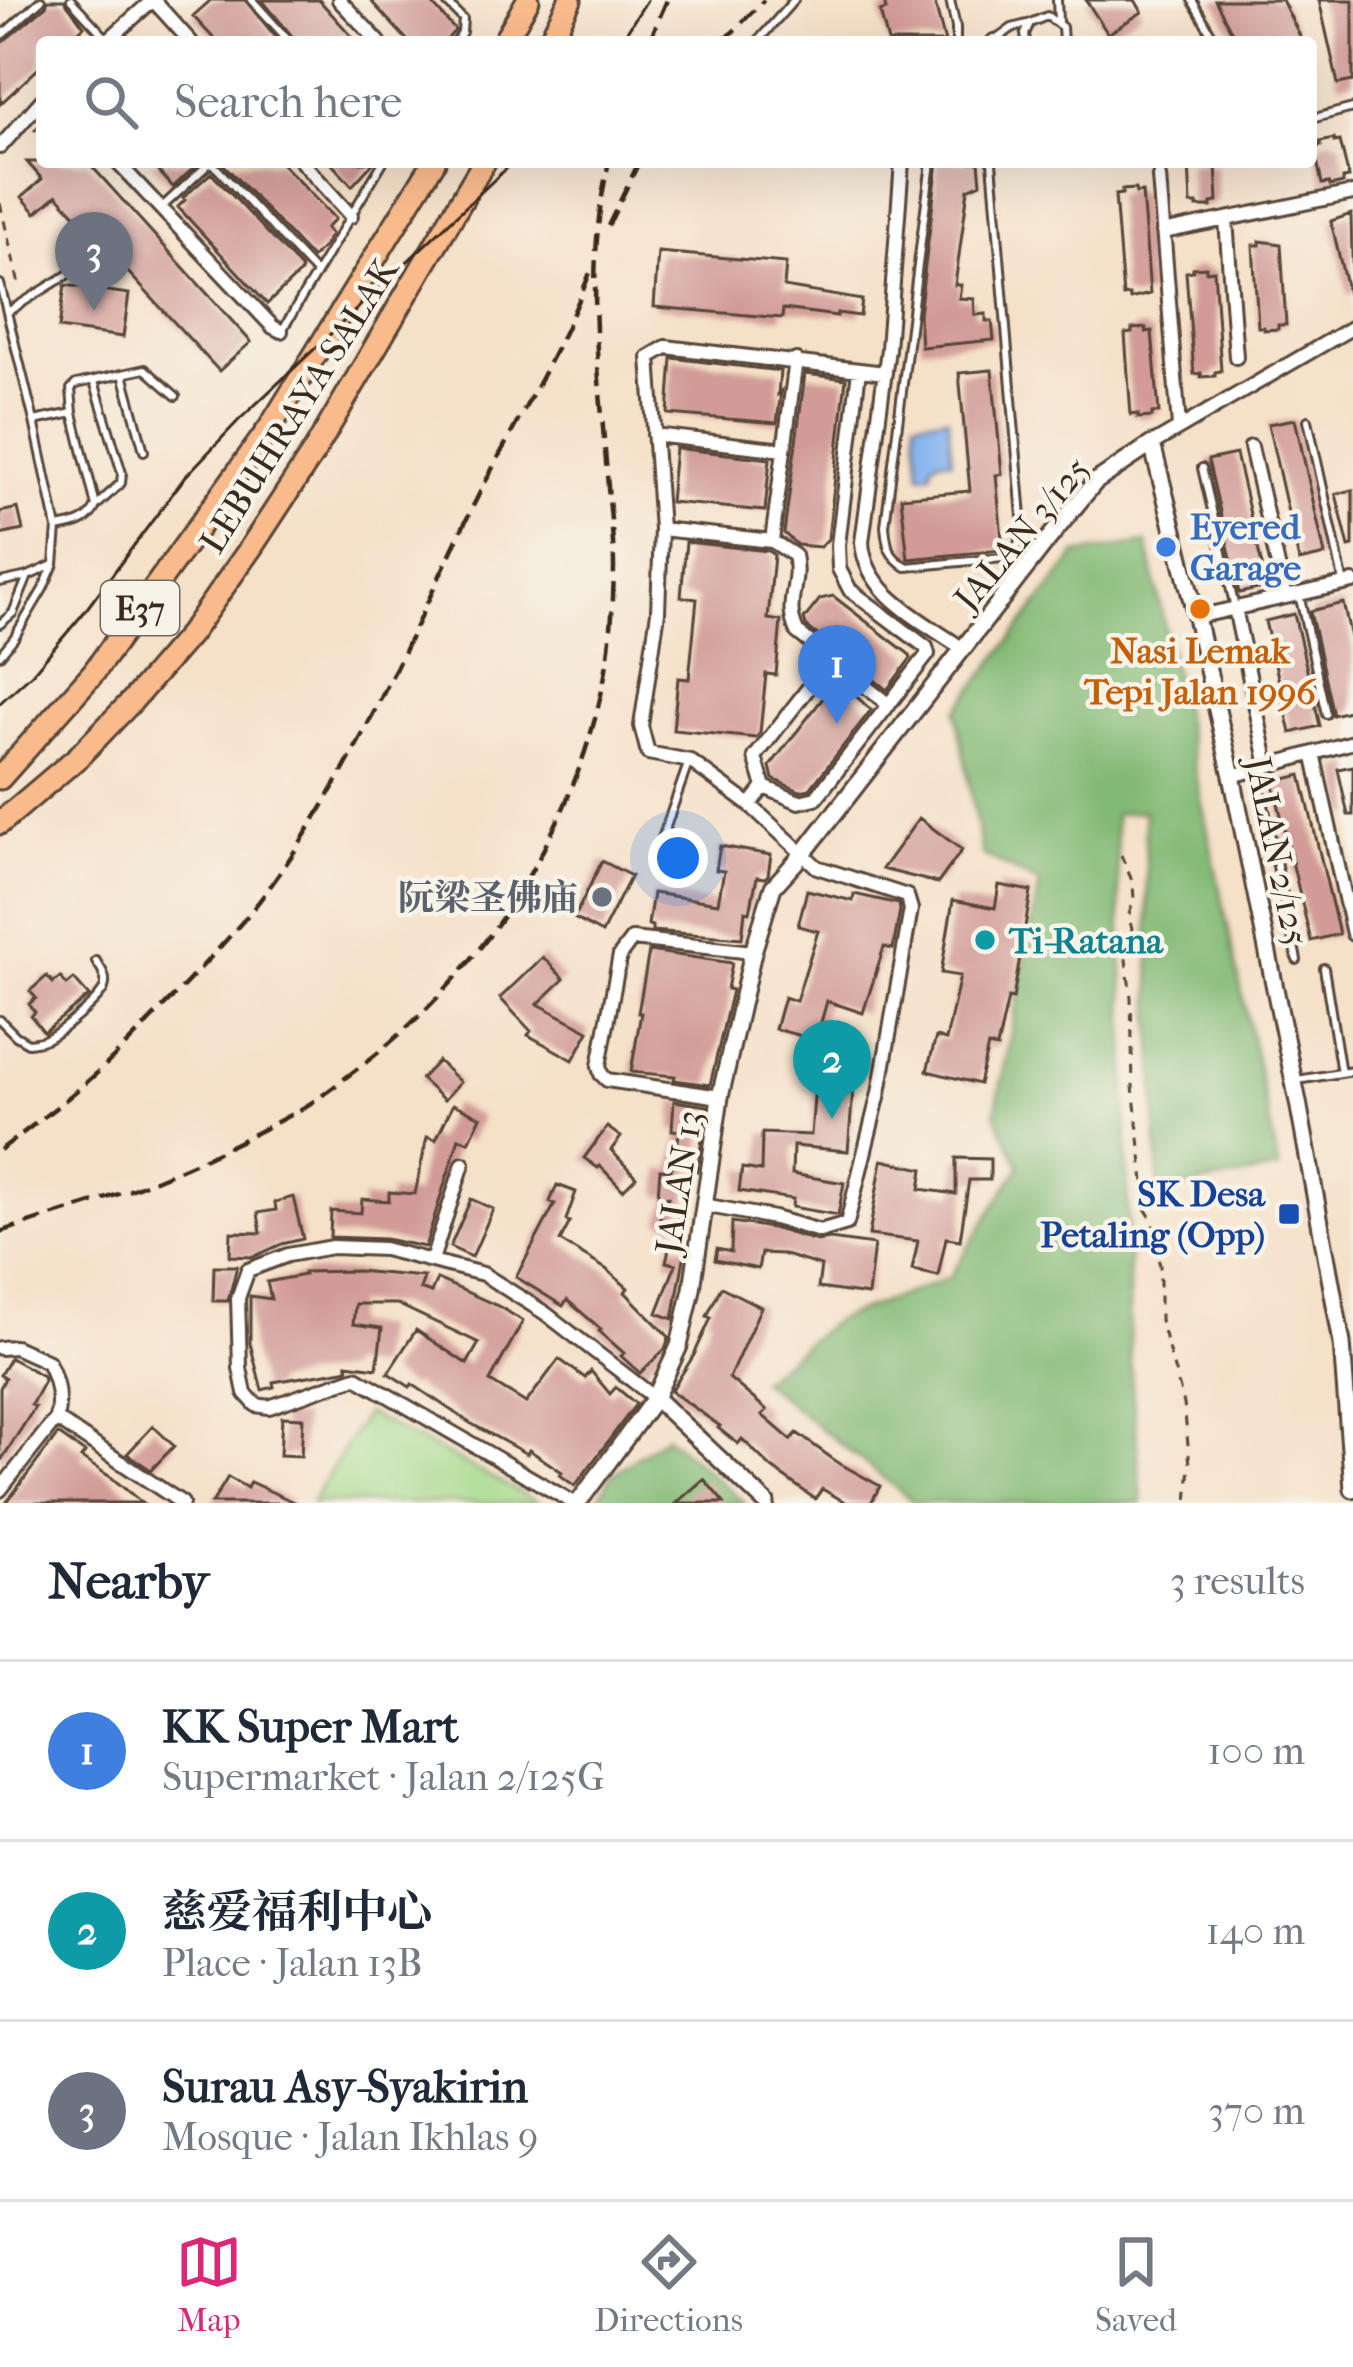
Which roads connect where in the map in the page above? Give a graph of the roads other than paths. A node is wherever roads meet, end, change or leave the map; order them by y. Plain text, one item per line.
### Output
1 (41, 0) edge
2 (70, 0) edge
3 (153, 0) edge
4 (252, 0) edge
5 (339, 0) edge
6 (444, 0) edge
7 (527, 0) edge
8 (570, 0) edge
9 (794, 0) edge
10 (950, 0) edge
11 (1057, 0) edge
12 (1192, 0) edge
13 (1058, 22) junction
14 (1030, 23) junction
15 (102, 36) edge
16 (113, 36) edge
17 (186, 36) edge
18 (285, 36) edge
19 (373, 36) edge
20 (460, 36) edge
21 (507, 36) edge
22 (552, 36) edge
23 (762, 36) edge
24 (956, 36) edge
25 (1001, 36) edge
26 (1025, 36) edge
27 (1064, 36) edge
28 (1213, 36) edge
29 (0, 38) edge
30 (36, 107) edge
31 (1353, 108) edge
32 (1317, 117) edge
33 (0, 147) edge
34 (122, 168) edge
35 (204, 168) edge
36 (217, 168) edge
37 (308, 168) edge
38 (379, 168) edge
39 (430, 168) edge
40 (480, 168) edge
41 (902, 168) edge
42 (931, 168) edge
43 (993, 168) edge
44 (1159, 177) dead end
45 (1353, 193) edge
46 (160, 209) junction
47 (351, 215) junction
48 (1226, 220) junction
49 (1163, 232) junction
50 (315, 272) junction
51 (67, 274) dead end
52 (0, 284) edge
53 (8, 311) junction
54 (1353, 327) edge
55 (281, 331) joint
56 (1236, 357) dead end
57 (796, 361) junction
58 (859, 370) junction
59 (123, 374) junction
60 (885, 374) junction
61 (94, 380) junction
62 (176, 396) dead end
63 (73, 413) junction
64 (1308, 420) dead end
65 (34, 421) junction
66 (1179, 427) junction
67 (654, 435) junction
68 (1152, 444) junction
69 (1251, 447) dead end
70 (784, 450) junction
71 (144, 451) dead end
72 (1202, 468) dead end
73 (96, 506) junction
74 (57, 528) junction
75 (661, 529) junction
76 (772, 541) junction
77 (54, 564) junction
78 (28, 575) junction
79 (0, 582) edge
80 (1348, 583) edge
81 (1292, 596) junction
82 (1235, 608) junction
83 (1196, 617) junction
84 (0, 625) edge
85 (963, 649) junction
86 (0, 655) edge
87 (830, 658) junction
88 (889, 705) junction
89 (1326, 714) dead end
90 (1353, 742) edge
91 (1313, 753) junction
92 (690, 761) junction
93 (1262, 767) junction
94 (1232, 776) junction
95 (0, 778) edge
96 (764, 787) junction
97 (750, 805) junction
98 (5, 821) edge
99 (802, 855) junction
100 (653, 864) dead end
101 (1353, 934) edge
102 (753, 952) junction
103 (1298, 960) dead end
104 (96, 961) dead end
105 (1324, 968) dead end
106 (0, 1020) edge
107 (1353, 1071) edge
108 (1341, 1073) junction
109 (1294, 1081) junction
110 (721, 1097) junction
111 (463, 1164) dead end
112 (703, 1205) junction
113 (432, 1261) junction
114 (0, 1348) edge
115 (655, 1398) junction
116 (56, 1419) junction
117 (1353, 1489) edge
118 (0, 1490) edge
119 (182, 1503) edge
120 (576, 1503) edge
121 (766, 1503) edge

1 - 29 lane
2 - 15 lane
3 - 16 street
3 - 17 street
4 - 18 lane
5 - 19 street
6 - 20 lane
7 - 21 highway
8 - 22 highway
9 - 23 lane
10 - 24 lane
11 - 13 lane
12 - 28 lane
13 - 14 lane
13 - 27 lane
14 - 25 lane
14 - 26 lane
30 - 33 street
31 - 32 lane
34 - 46 street
35 - 46 lane
36 - 50 lane
37 - 47 street
38 - 47 lane
39 - 95 highway, LEBUHRAYA SALAK / E37
40 - 98 highway, LEBUHRAYA SALAK / E37
41 - 60 street
42 - 43 lane
44 - 49 street
45 - 48 street
46 - 55 street
47 - 50 lane
48 - 49 street
48 - 56 street
49 - 66 street
50 - 55 lane
51 - 53 lane
52 - 53 lane
53 - 65 lane
54 - 66 street, JALAN 3/125
57 - 58 street
57 - 67 street
57 - 70 street
58 - 60 street
58 - 88 street
59 - 61 lane
59 - 62 lane
59 - 71 lane
60 - 85 street
61 - 63 lane
61 - 73 lane
63 - 65 lane
63 - 73 lane
64 - 80 lane
65 - 74 lane
66 - 68 street, JALAN 3/125
67 - 70 street
67 - 75 street
68 - 83 street, JALAN 2/125
68 - 85 street, JALAN 3/125
69 - 81 street
70 - 76 street
72 - 82 lane
73 - 74 lane
74 - 77 lane
75 - 76 street
75 - 92 street
76 - 87 street
77 - 78 lane
77 - 86 lane
78 - 79 lane
78 - 84 lane
80 - 81 street
81 - 82 street
81 - 89 lane
82 - 83 street
82 - 93 street
83 - 94 street, JALAN 2/125
85 - 99 street, JALAN 3/125
87 - 88 street
87 - 96 street
88 - 96 street
90 - 91 street
91 - 93 street
91 - 101 street
92 - 97 street
92 - 100 lane
93 - 94 street
93 - 103 lane
94 - 109 street, JALAN 2/125
96 - 97 street
97 - 99 street
99 - 102 street, JALAN 13
99 - 112 street
102 - 110 street, JALAN 13
102 - 110 street
104 - 106 lane
105 - 108 lane
107 - 108 lane
108 - 109 lane
109 - 117 street, JALAN 2/125
110 - 112 street, JALAN 13
111 - 113 street
112 - 115 street, JALAN 13
113 - 115 street
113 - 120 street
114 - 116 street
115 - 120 street, JALAN 13
115 - 121 street
116 - 118 street
116 - 119 street

